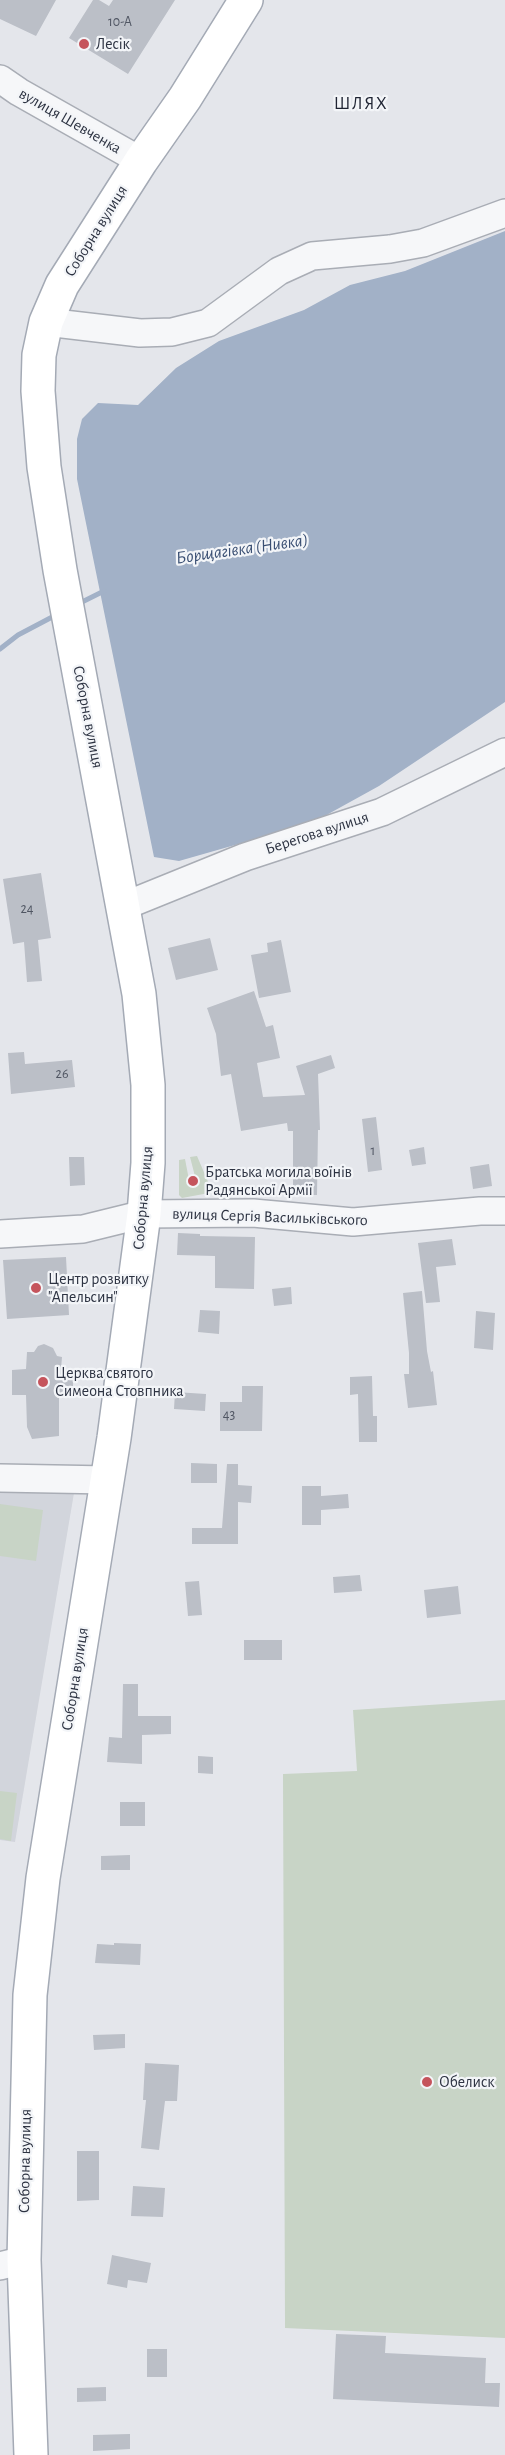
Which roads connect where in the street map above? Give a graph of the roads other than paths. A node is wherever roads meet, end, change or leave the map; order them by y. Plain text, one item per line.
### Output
1 (246, 0) edge
2 (0, 79) edge
3 (141, 161) junction
4 (505, 213) edge
5 (46, 322) junction
6 (505, 752) edge
7 (124, 906) junction
8 (505, 1211) edge
9 (144, 1214) junction
10 (0, 1234) edge
11 (0, 1478) edge
12 (108, 1480) junction
13 (12, 2263) edge
14 (31, 2455) edge

1 - 3 main road, Соборна вулиця
2 - 3 street, вулиця Шевченка
3 - 5 main road, Соборна вулиця
4 - 5 street
5 - 7 main road, Соборна вулиця
6 - 7 street, Берегова вулиця
7 - 9 main road, Соборна вулиця
8 - 9 street, вулиця Сергія Васильківського
9 - 10 street, вулиця Сергія Васильківського
9 - 12 main road, Соборна вулиця
11 - 12 street
12 - 13 main road, Соборна вулиця
13 - 14 main road, Соборна вулиця

